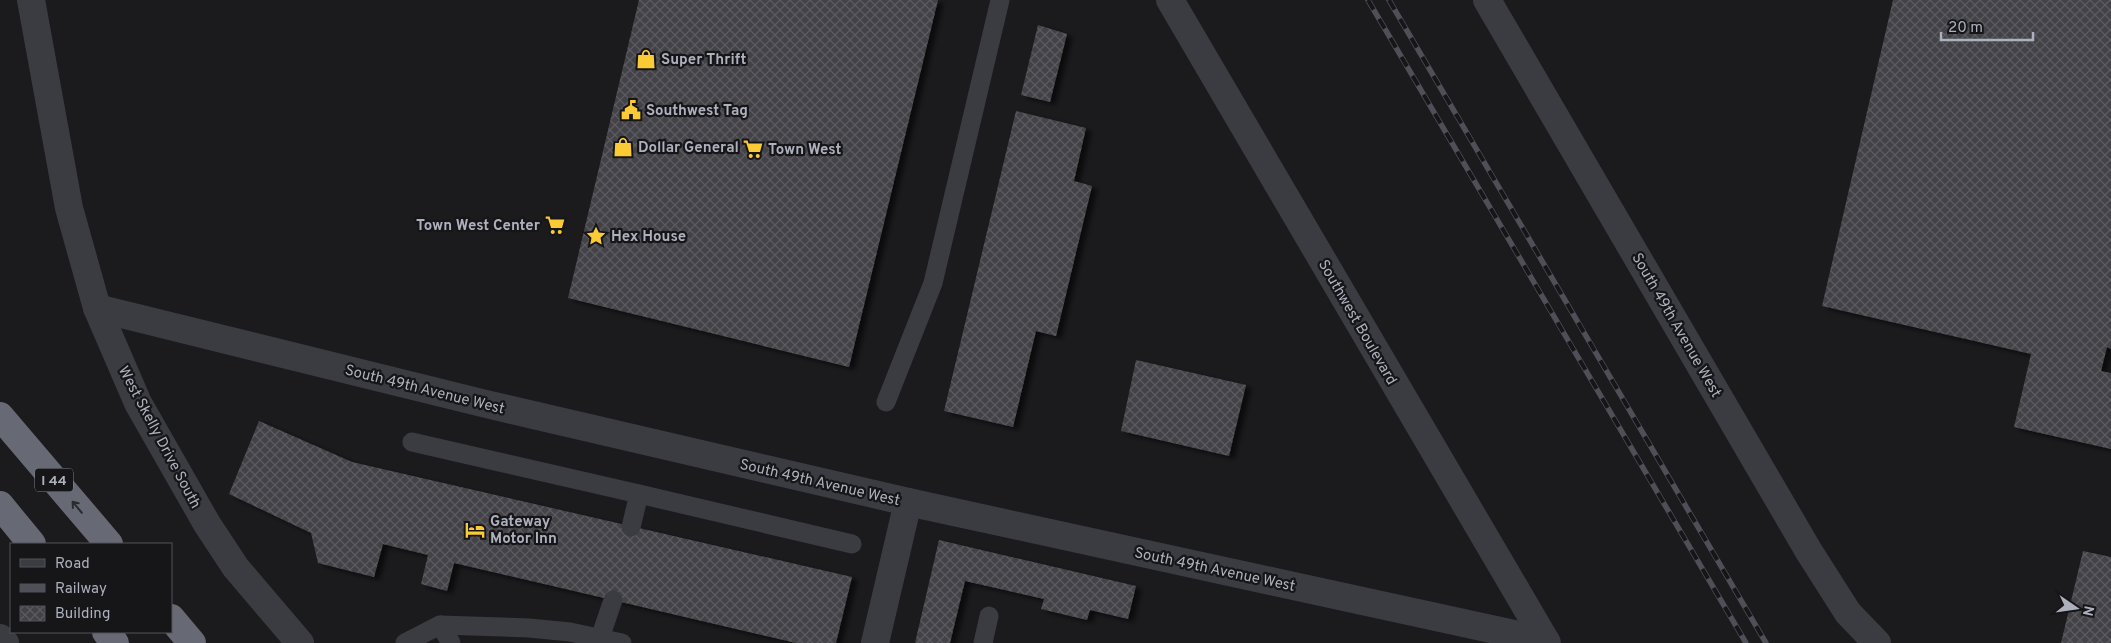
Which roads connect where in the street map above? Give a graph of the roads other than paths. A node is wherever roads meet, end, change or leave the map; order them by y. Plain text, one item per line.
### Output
1 (31, 0) edge
2 (1000, 0) edge
3 (1170, 0) edge
4 (1487, 0) edge
5 (97, 308) junction
6 (886, 402) dead end
7 (0, 416) edge
8 (412, 442) dead end
9 (638, 494) junction
10 (908, 502) junction
11 (1, 507) edge
12 (631, 527) dead end
13 (31, 543) edge
14 (108, 543) edge
15 (852, 544) dead end
16 (613, 600) dead end
17 (989, 616) dead end
18 (172, 619) edge
19 (440, 625) junction
20 (107, 633) edge
21 (0, 638) edge
22 (600, 638) junction
23 (1546, 642) edge
24 (5, 643) edge
25 (115, 643) edge
26 (192, 643) edge
27 (300, 643) edge
28 (405, 643) edge
29 (451, 643) edge
30 (622, 643) edge
31 (875, 643) edge
32 (983, 643) edge
33 (1877, 643) edge

1 - 5 street, West Skelly Drive South
2 - 6 lane
3 - 23 street, Southwest Boulevard
4 - 33 street, South 49th Avenue West
5 - 10 street, South 49th Avenue West
5 - 27 street, West Skelly Drive South
14 -> 7 highway, I 44
8 - 9 lane
9 - 12 lane
9 - 15 lane
10 - 23 street, South 49th Avenue West
10 - 31 street
11 - 13 highway
16 - 22 lane
17 - 32 lane
18 - 26 highway
19 - 22 lane
19 - 28 lane
19 - 29 lane
20 - 25 highway
21 - 24 street
22 - 30 lane

